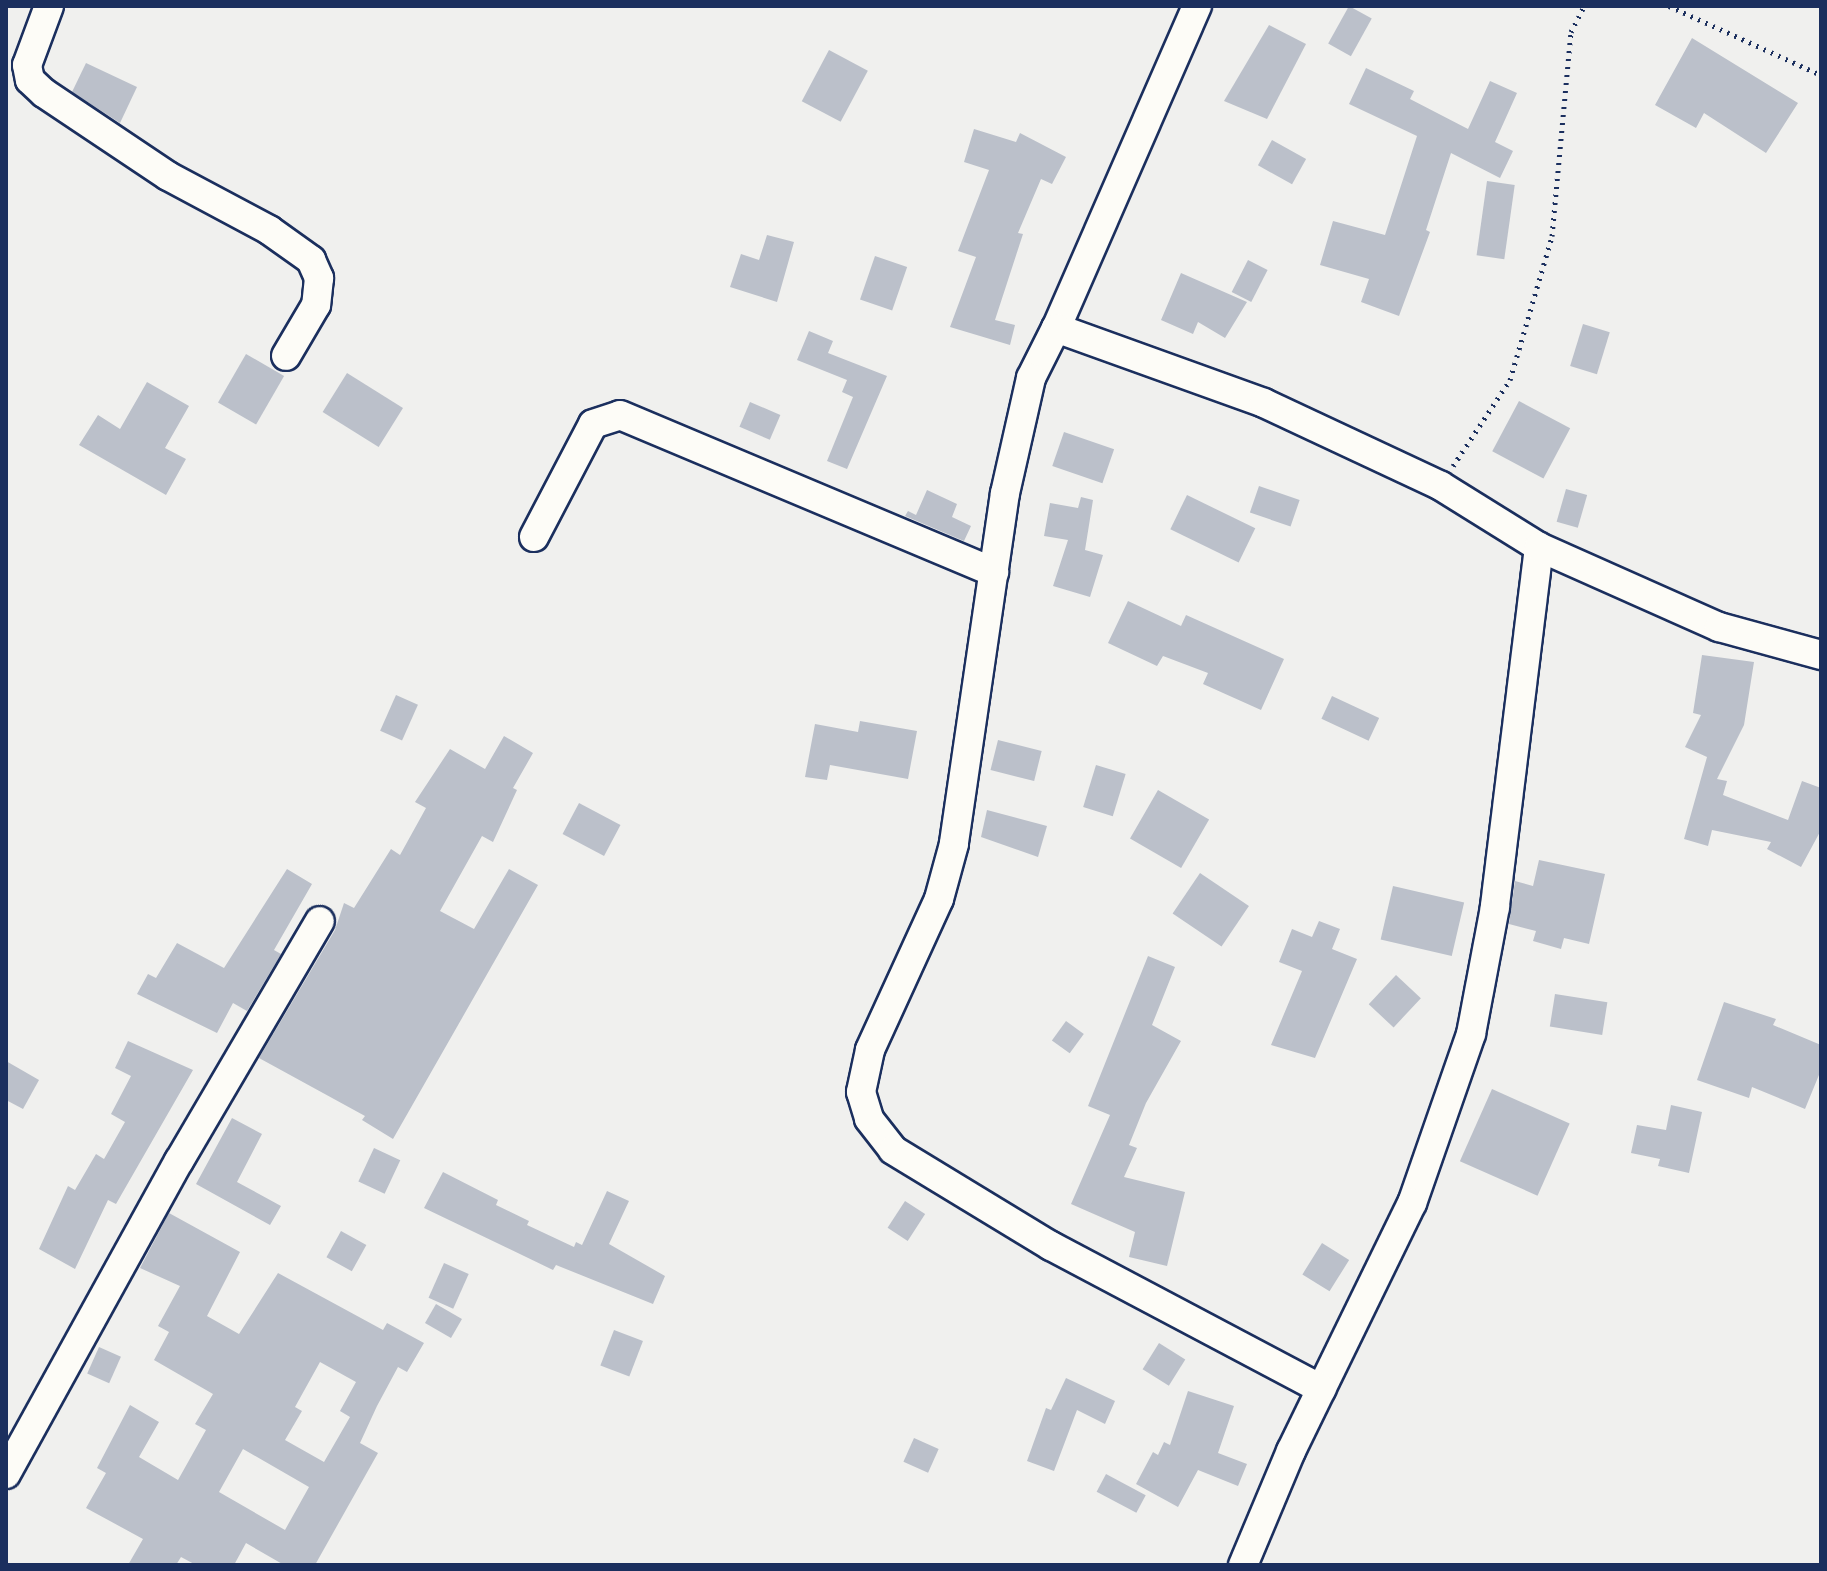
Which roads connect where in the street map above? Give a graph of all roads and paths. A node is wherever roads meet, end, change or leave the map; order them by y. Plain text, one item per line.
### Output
1 (49, 6) edge
2 (1197, 6) edge
3 (1584, 6) edge
4 (1669, 6) edge
5 (1821, 75) edge
6 (1056, 328) junction
7 (286, 356) dead end
8 (1441, 486) junction
9 (534, 537) dead end
10 (1539, 547) junction
11 (994, 572) junction
12 (1821, 655) edge
13 (320, 921) dead end
14 (1321, 1389) junction
15 (6, 1474) edge
16 (1243, 1565) edge

1 - 7 street
2 - 6 street
3 - 8 path
4 - 5 path
6 - 8 street
6 - 11 street
8 - 10 street
9 - 11 street
10 - 12 street
10 - 14 street
11 - 14 street
13 - 15 street
14 - 16 street

